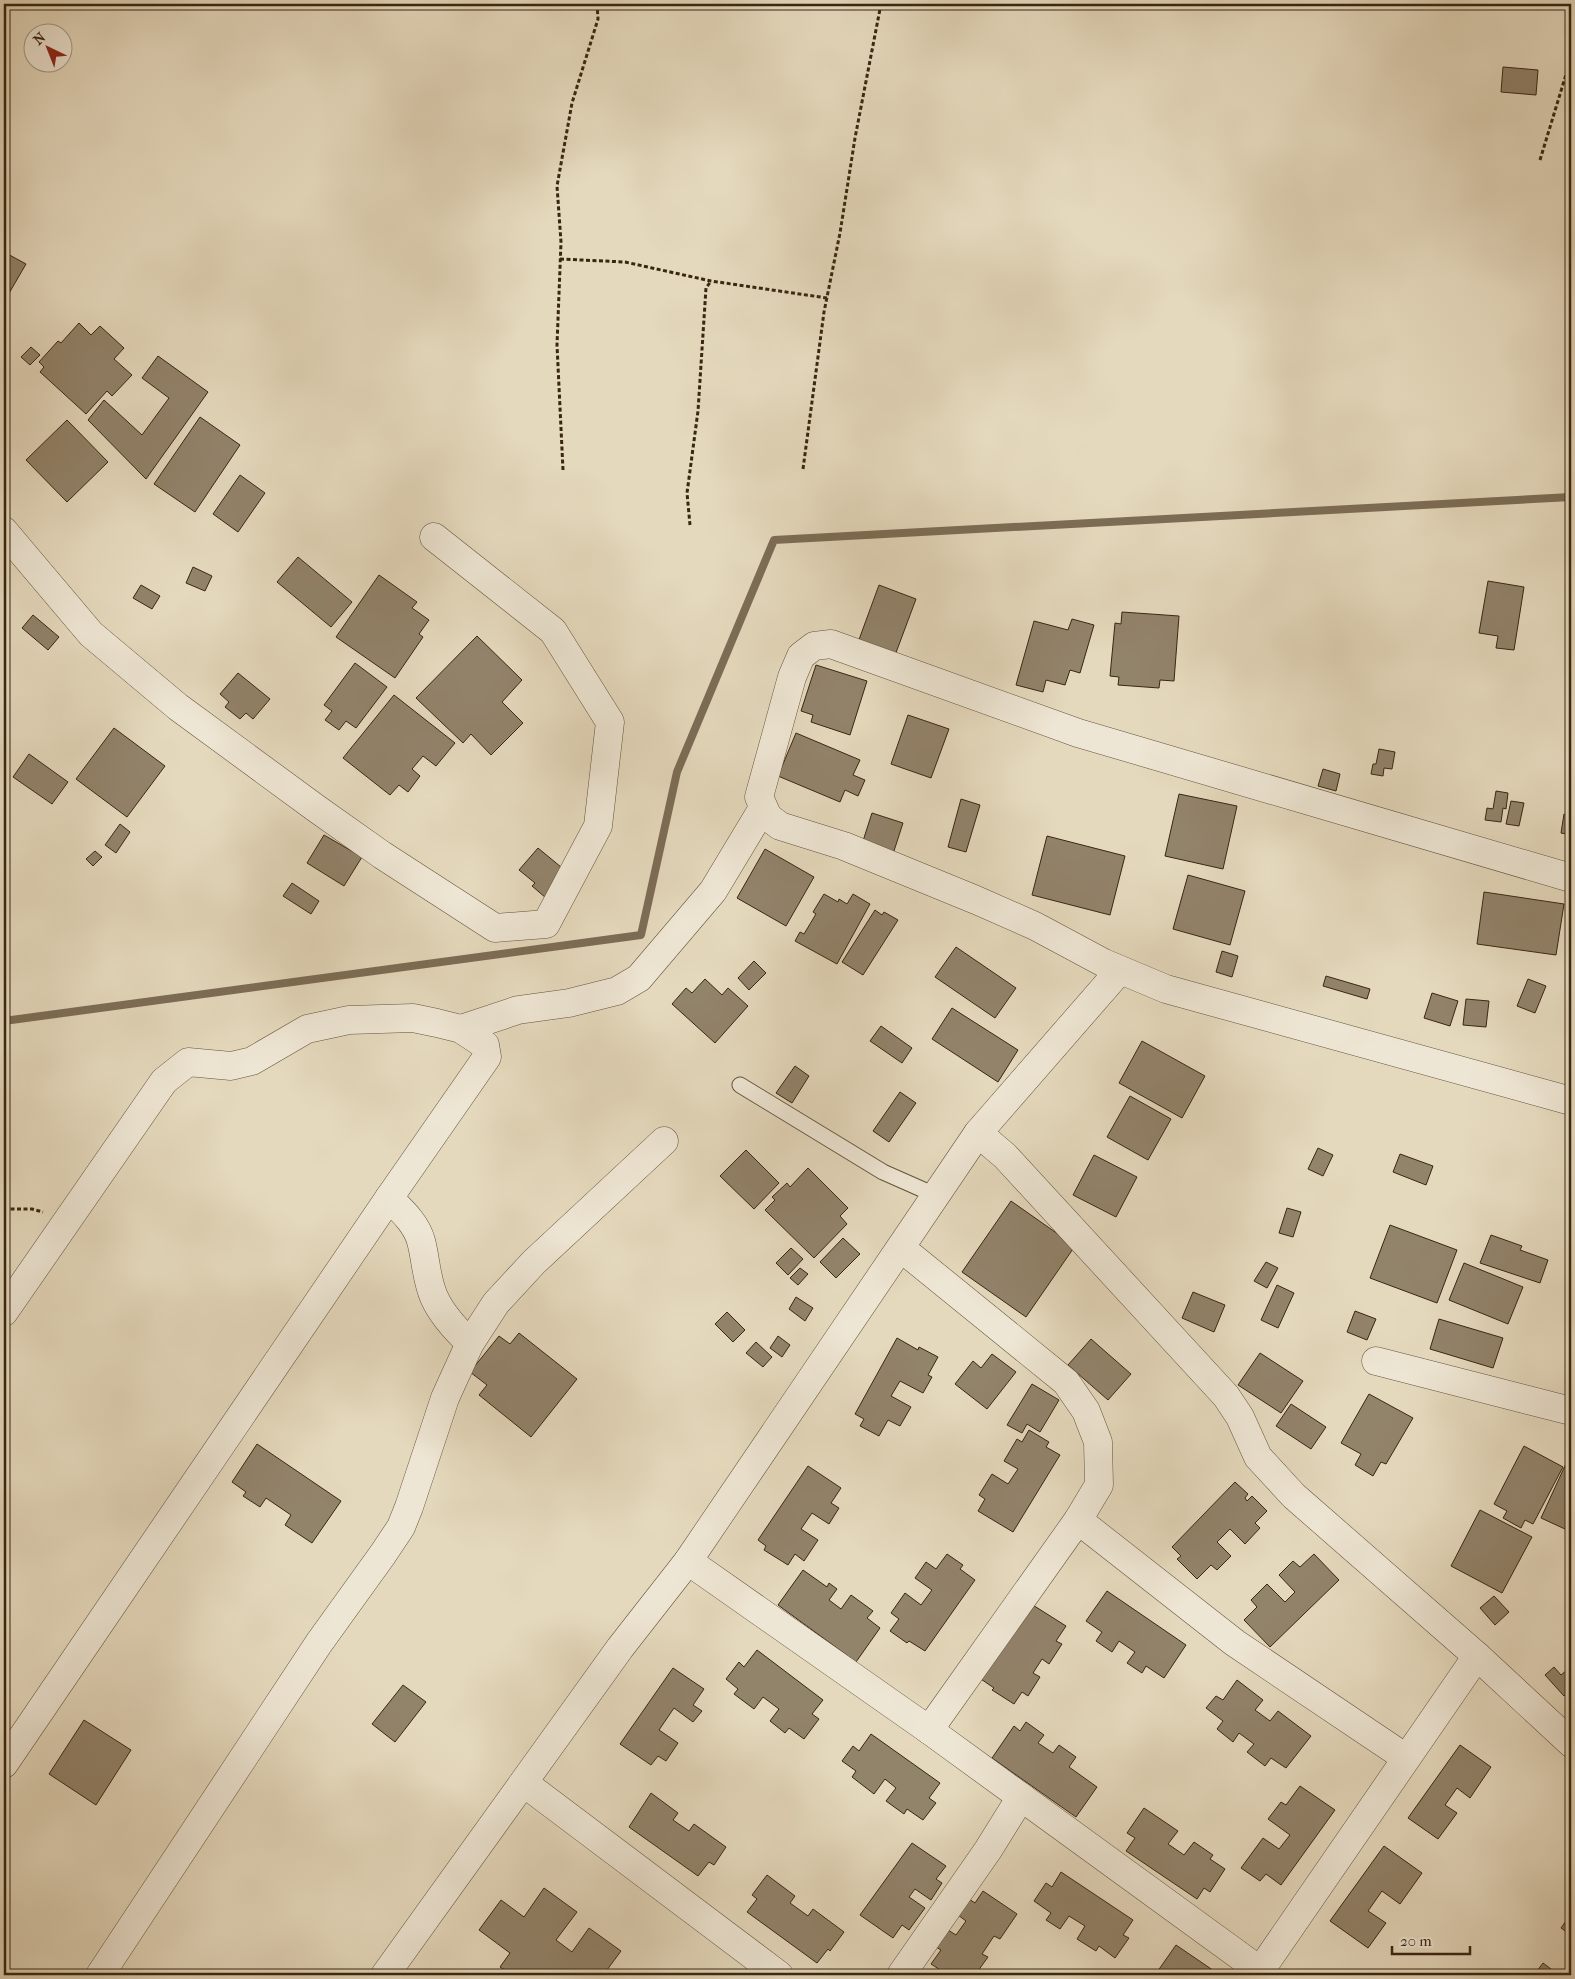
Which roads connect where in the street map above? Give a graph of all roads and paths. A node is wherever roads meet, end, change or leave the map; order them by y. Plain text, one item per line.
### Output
1 (597, 4) edge
2 (881, 4) edge
3 (1571, 58) edge
4 (1540, 160) dead end
5 (560, 260) junction
6 (711, 281) junction
7 (827, 298) junction
8 (803, 469) dead end
9 (563, 470) dead end
10 (690, 526) dead end
11 (4, 531) edge
12 (434, 537) dead end
13 (763, 808) junction
14 (1571, 878) edge
15 (1120, 970) junction
16 (461, 1029) junction
17 (740, 1084) dead end
18 (1571, 1101) edge
19 (978, 1133) junction
20 (664, 1141) dead end
21 (935, 1195) junction
22 (389, 1198) junction
23 (4, 1210) edge
24 (68, 1220) junction
25 (901, 1248) junction
26 (4, 1312) edge
27 (470, 1343) junction
28 (1376, 1362) dead end
29 (1571, 1411) edge
30 (1078, 1520) junction
31 (688, 1561) junction
32 (1477, 1656) junction
33 (929, 1730) junction
34 (1571, 1743) edge
35 (1406, 1758) junction
36 (4, 1764) edge
37 (524, 1782) junction
38 (1021, 1797) junction
39 (1263, 1973) edge
40 (100, 1975) edge
41 (385, 1975) edge
42 (779, 1975) edge
43 (901, 1975) edge

1 - 5 path
2 - 7 path
3 - 4 path
5 - 6 path
5 - 9 path
6 - 7 path
6 - 10 path
7 - 8 path
11 - 12 street
13 - 14 street
13 - 15 street
13 - 16 street
15 - 18 street
15 - 19 street
16 - 22 street
16 - 24 street
17 - 21 lane
19 - 21 street
19 - 32 street
20 - 27 street
21 - 25 street
22 - 27 street
22 - 36 street
23 - 24 path
24 - 26 street
25 - 30 street
25 - 31 street
27 - 40 street
28 - 29 street
30 - 33 street
30 - 35 street
31 - 33 street
31 - 37 street
32 - 34 street
32 - 35 street
33 - 38 street
35 - 39 street
37 - 41 street
37 - 42 street
38 - 39 street
38 - 43 street

